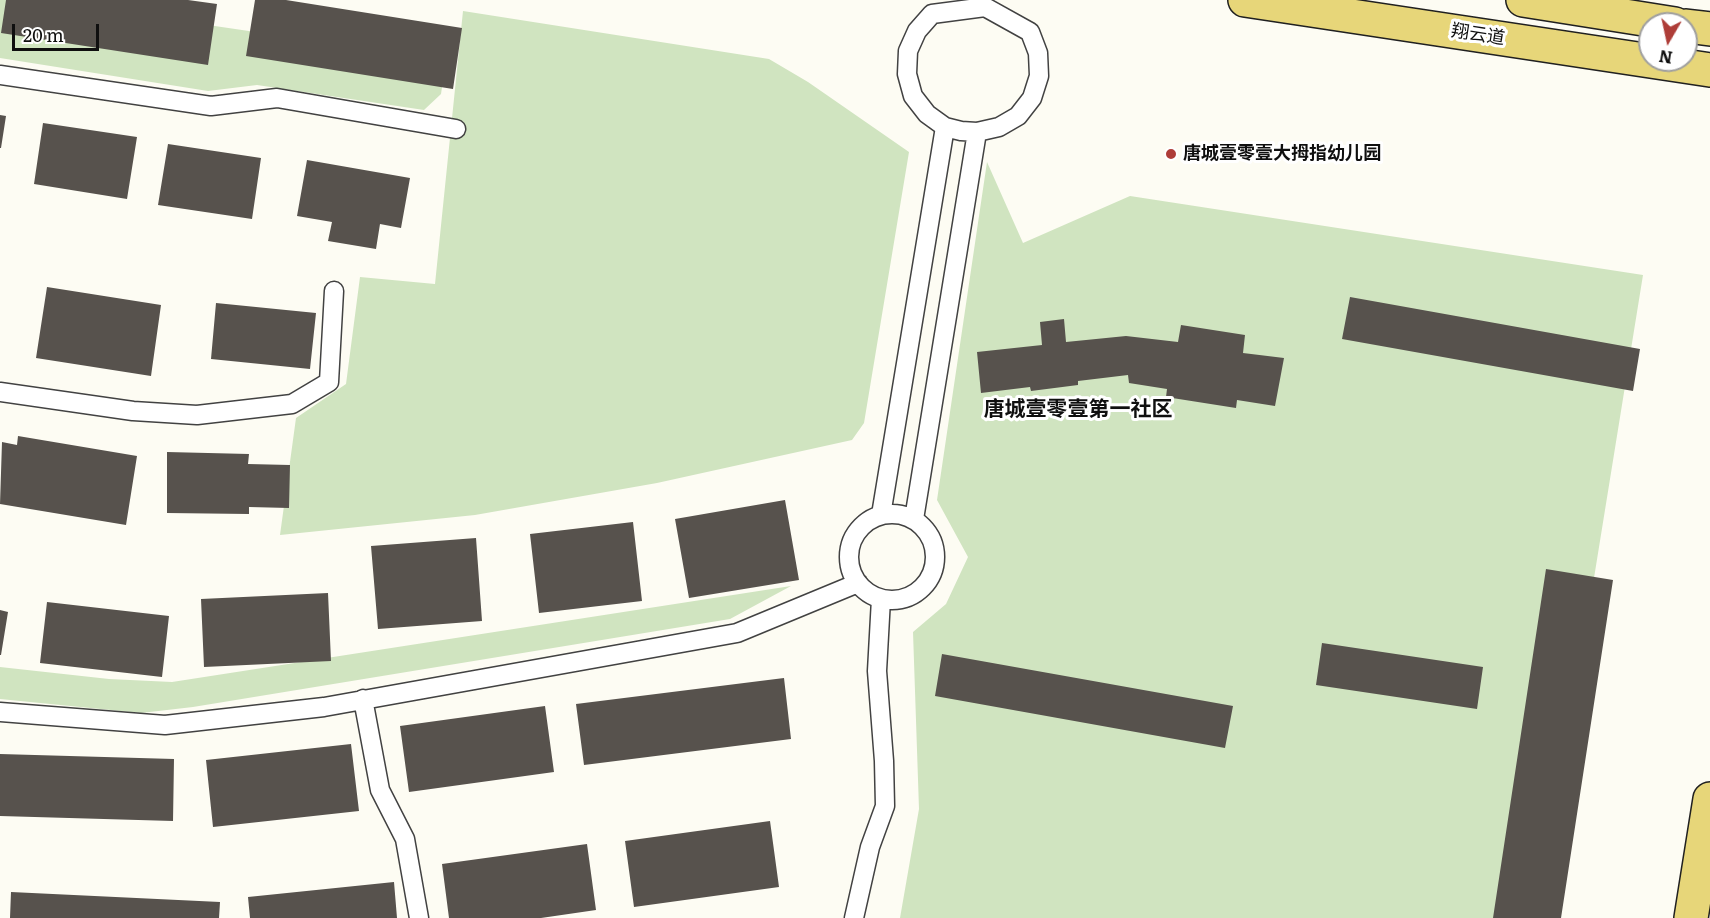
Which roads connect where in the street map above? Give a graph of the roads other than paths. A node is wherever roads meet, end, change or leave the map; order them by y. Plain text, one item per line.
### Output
1 (1245, 0) edge
2 (1523, 0) edge
3 (985, 4) edge
4 (1638, 18) edge
5 (1710, 70) edge
6 (0, 75) edge
7 (945, 127) junction
8 (456, 129) dead end
9 (976, 132) junction
10 (334, 291) dead end
11 (0, 392) edge
12 (881, 515) junction
13 (914, 519) junction
14 (858, 583) junction
15 (881, 599) junction
16 (363, 699) junction
17 (0, 712) edge
18 (1710, 799) edge
19 (419, 918) edge
20 (854, 918) edge
21 (1691, 918) edge

1 - 5 main road, 翔云道
2 - 4 main road
3 - 7 lane
3 - 9 lane
6 - 8 lane
7 - 9 lane
7 - 12 lane
9 - 13 lane
10 - 11 lane
12 - 13 lane
12 - 14 lane
13 - 15 lane
14 - 15 lane
14 - 16 lane
15 - 20 lane
16 - 17 lane
16 - 19 lane
18 - 21 main road

